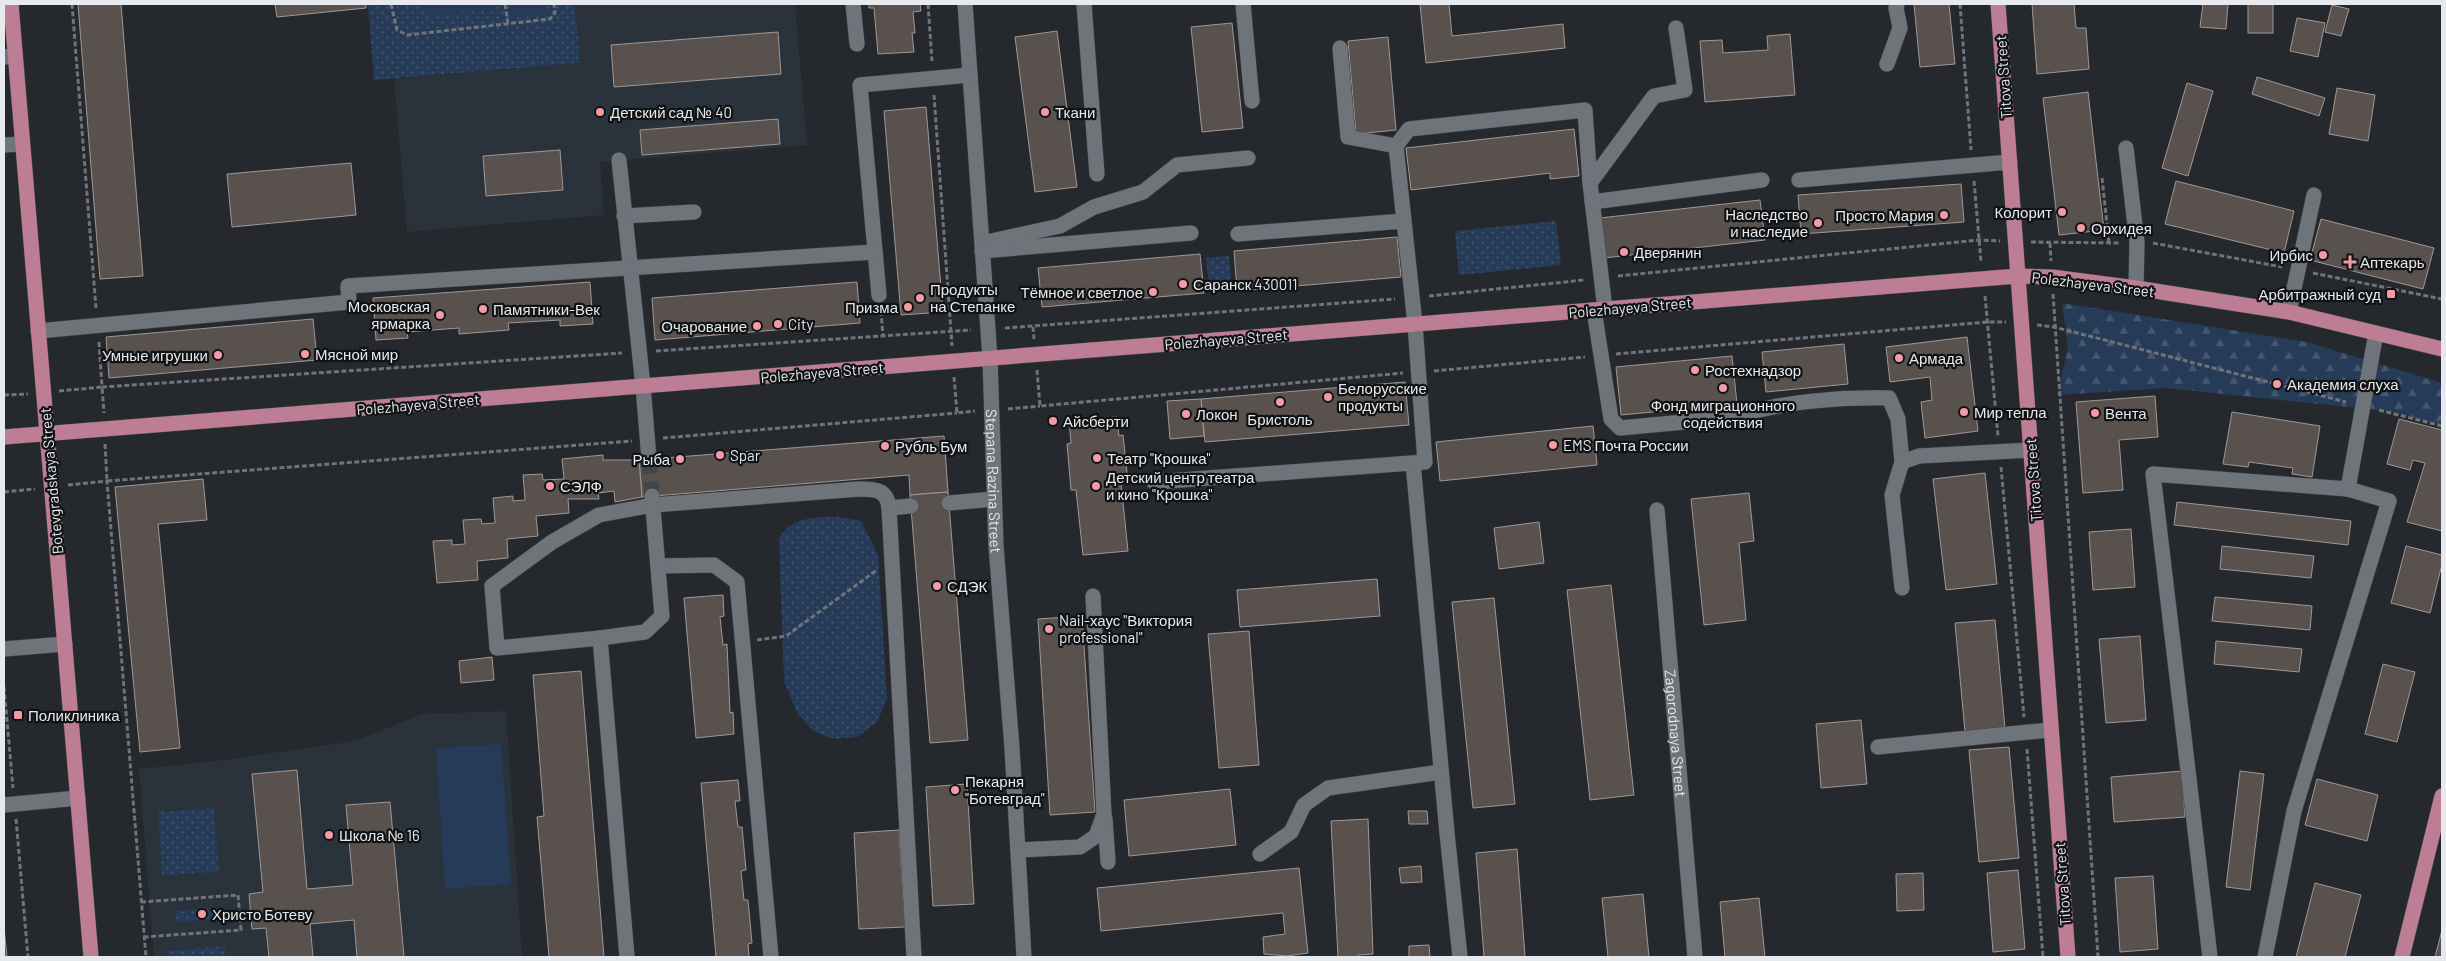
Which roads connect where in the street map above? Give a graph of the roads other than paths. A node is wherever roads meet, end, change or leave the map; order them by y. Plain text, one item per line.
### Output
1 (11, 4) edge
2 (854, 4) edge
3 (965, 4) edge
4 (1084, 4) edge
5 (1243, 4) edge
6 (1897, 4) edge
7 (1998, 4) edge
8 (1676, 28) dead end
9 (857, 44) dead end
10 (1340, 48) dead end
11 (10, 56) edge
12 (1887, 64) dead end
13 (970, 75) junction
14 (1252, 100) dead end
15 (22, 144) junction
16 (4, 145) edge
17 (1396, 146) junction
18 (2126, 148) dead end
19 (1248, 158) dead end
20 (619, 160) dead end
21 (2010, 162) junction
22 (1097, 174) dead end
23 (1762, 180) dead end
24 (1799, 180) dead end
25 (1590, 183) junction
26 (2314, 196) dead end
27 (1592, 202) junction
28 (694, 212) dead end
29 (624, 216) junction
30 (1404, 221) junction
31 (1191, 233) dead end
32 (1238, 234) dead end
33 (982, 247) junction
34 (875, 252) junction
35 (628, 268) junction
36 (2018, 276) junction
37 (2136, 288) junction
38 (880, 295) road end
39 (1600, 309) junction
40 (2289, 312) junction
41 (1415, 324) junction
42 (38, 331) junction
43 (2376, 332) junction
44 (2442, 349) edge
45 (990, 358) junction
46 (643, 386) junction
47 (47, 434) junction
48 (4, 437) edge
49 (2031, 450) junction
50 (649, 459) tunnel mouth
51 (1902, 462) junction
52 (1413, 463) junction
53 (1154, 482) dead end
54 (2348, 489) junction
55 (994, 499) junction
56 (653, 501) junction
57 (949, 503) dead end
58 (911, 506) dead end
59 (889, 508) junction
60 (1657, 510) dead end
61 (659, 566) junction
62 (1902, 588) dead end
63 (1093, 596) dead end
64 (600, 638) junction
65 (65, 644) junction
66 (4, 649) edge
67 (2050, 730) junction
68 (1878, 747) dead end
69 (1441, 772) junction
70 (78, 798) junction
71 (2442, 802) edge
72 (4, 806) edge
73 (1104, 814) junction
74 (1018, 850) junction
75 (1260, 854) dead end
76 (1108, 862) dead end
77 (91, 957) edge
78 (627, 957) edge
79 (771, 957) edge
80 (914, 957) edge
81 (1024, 957) edge
82 (1460, 957) edge
83 (1695, 957) edge
84 (2068, 957) edge
85 (2210, 957) edge
86 (2265, 957) edge
87 (2402, 957) edge

1 - 11 main road, Botevgradskaya Street
2 - 9 street
3 - 13 street, Stepana Razina Street
4 - 22 street
5 - 14 street
6 - 12 street
7 - 21 main road, Titova Street
8 - 25 street
10 - 17 street
11 - 15 main road, Botevgradskaya Street
13 - 33 street, Stepana Razina Street
13 - 34 street
15 - 16 street
15 - 42 main road, Botevgradskaya Street
17 - 25 street
17 - 30 street
18 - 37 street
19 - 33 street
20 - 29 street
21 - 24 street
21 - 36 main road, Titova Street
23 - 27 street
25 - 27 street
26 - 40 street
27 - 39 street
28 - 29 street
29 - 35 street
30 - 32 street
30 - 41 street
31 - 33 street
33 - 45 street, Stepana Razina Street
34 - 35 street
34 - 38 street
35 - 42 street
35 - 46 street
36 - 37 main road, Polezhayeva Street
36 - 39 main road, Polezhayeva Street
36 - 49 main road, Titova Street
37 - 40 main road, Polezhayeva Street
39 - 41 main road, Polezhayeva Street
39 - 51 street
40 - 43 main road, Polezhayeva Street
41 - 45 main road, Polezhayeva Street
41 - 52 street
42 - 47 main road, Botevgradskaya Street
43 - 44 main road, Polezhayeva Street
43 - 54 street
45 - 46 main road, Polezhayeva Street
45 - 55 street, Stepana Razina Street
46 - 47 main road, Polezhayeva Street
46 - 50 street
47 - 48 main road, Polezhayeva Street
47 - 65 main road, Botevgradskaya Street
49 - 51 street
49 - 67 main road, Titova Street
51 - 62 street
52 - 53 street
52 - 69 street
54 - 85 street
54 - 86 street
55 - 57 street
55 - 74 street, Stepana Razina Street
56 - 59 street
56 - 61 street
56 - 64 street
58 - 59 street
59 - 80 street
60 - 83 street, Zagorodnaya Street
61 - 64 street
61 - 79 street
63 - 73 street
64 - 78 street
65 - 66 street
65 - 70 main road, Botevgradskaya Street
67 - 68 street
67 - 84 main road, Titova Street
69 - 75 street
69 - 82 street
70 - 72 street
70 - 77 main road, Botevgradskaya Street
71 - 87 main road
73 - 74 street
73 - 76 street
74 - 81 street, Stepana Razina Street

